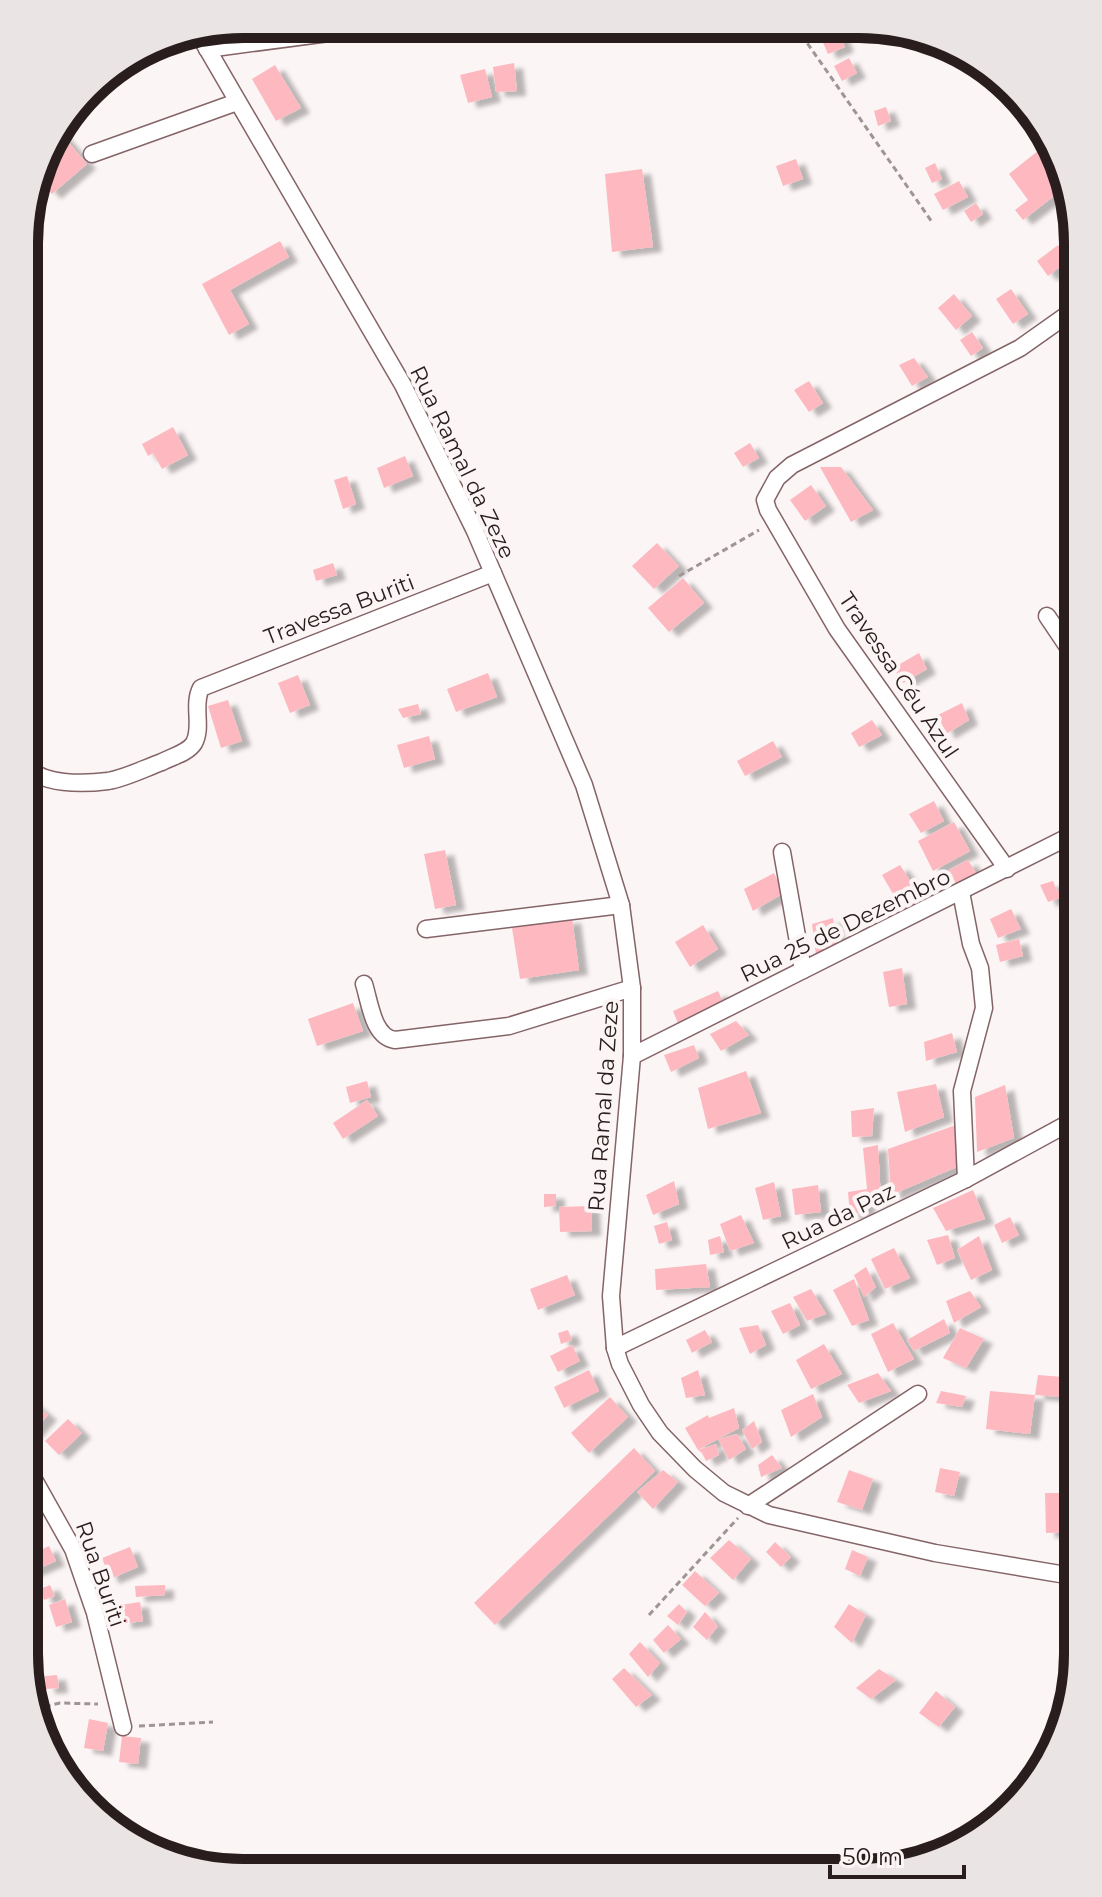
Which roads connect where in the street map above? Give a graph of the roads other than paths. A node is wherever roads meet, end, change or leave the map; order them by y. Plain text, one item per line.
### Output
1 (290, 38) edge
2 (203, 42) edge
3 (207, 49) junction
4 (237, 102) junction
5 (92, 154) dead end
6 (1064, 317) edge
7 (493, 573) junction
8 (1047, 616) dead end
9 (1064, 641) edge
10 (38, 774) edge
11 (1064, 839) edge
12 (782, 852) dead end
13 (1007, 869) junction
14 (961, 892) junction
15 (621, 905) junction
16 (426, 929) dead end
17 (803, 970) junction
18 (364, 984) dead end
19 (632, 988) junction
20 (632, 1056) junction
21 (1064, 1126) edge
22 (966, 1179) junction
23 (615, 1348) junction
24 (918, 1394) dead end
25 (38, 1484) edge
26 (748, 1506) junction
27 (1064, 1575) edge
28 (123, 1727) road end

1 - 3 street
2 - 3 street, Rua Ramal da Zeze
3 - 4 street, Rua Ramal da Zeze
4 - 5 street
4 - 7 street, Rua Ramal da Zeze
6 - 13 street, Travessa Céu Azul
7 - 10 street, Travessa Buriti
7 - 15 street, Rua Ramal da Zeze
8 - 9 street
11 - 13 street, Rua 25 de Dezembro
12 - 17 street
13 - 14 street, Rua 25 de Dezembro
14 - 17 street, Rua 25 de Dezembro
14 - 22 street
15 - 16 street
15 - 19 street, Rua Ramal da Zeze
17 - 20 street, Rua 25 de Dezembro
18 - 19 street
19 - 20 street, Rua Ramal da Zeze
20 - 23 street, Rua Ramal da Zeze
21 - 22 street, Rua da Paz
22 - 23 street, Rua da Paz
23 - 26 street, Rua Ramal da Zeze
24 - 26 street
25 - 28 street, Rua Buriti
26 - 27 street, Rua Ramal da Zeze

